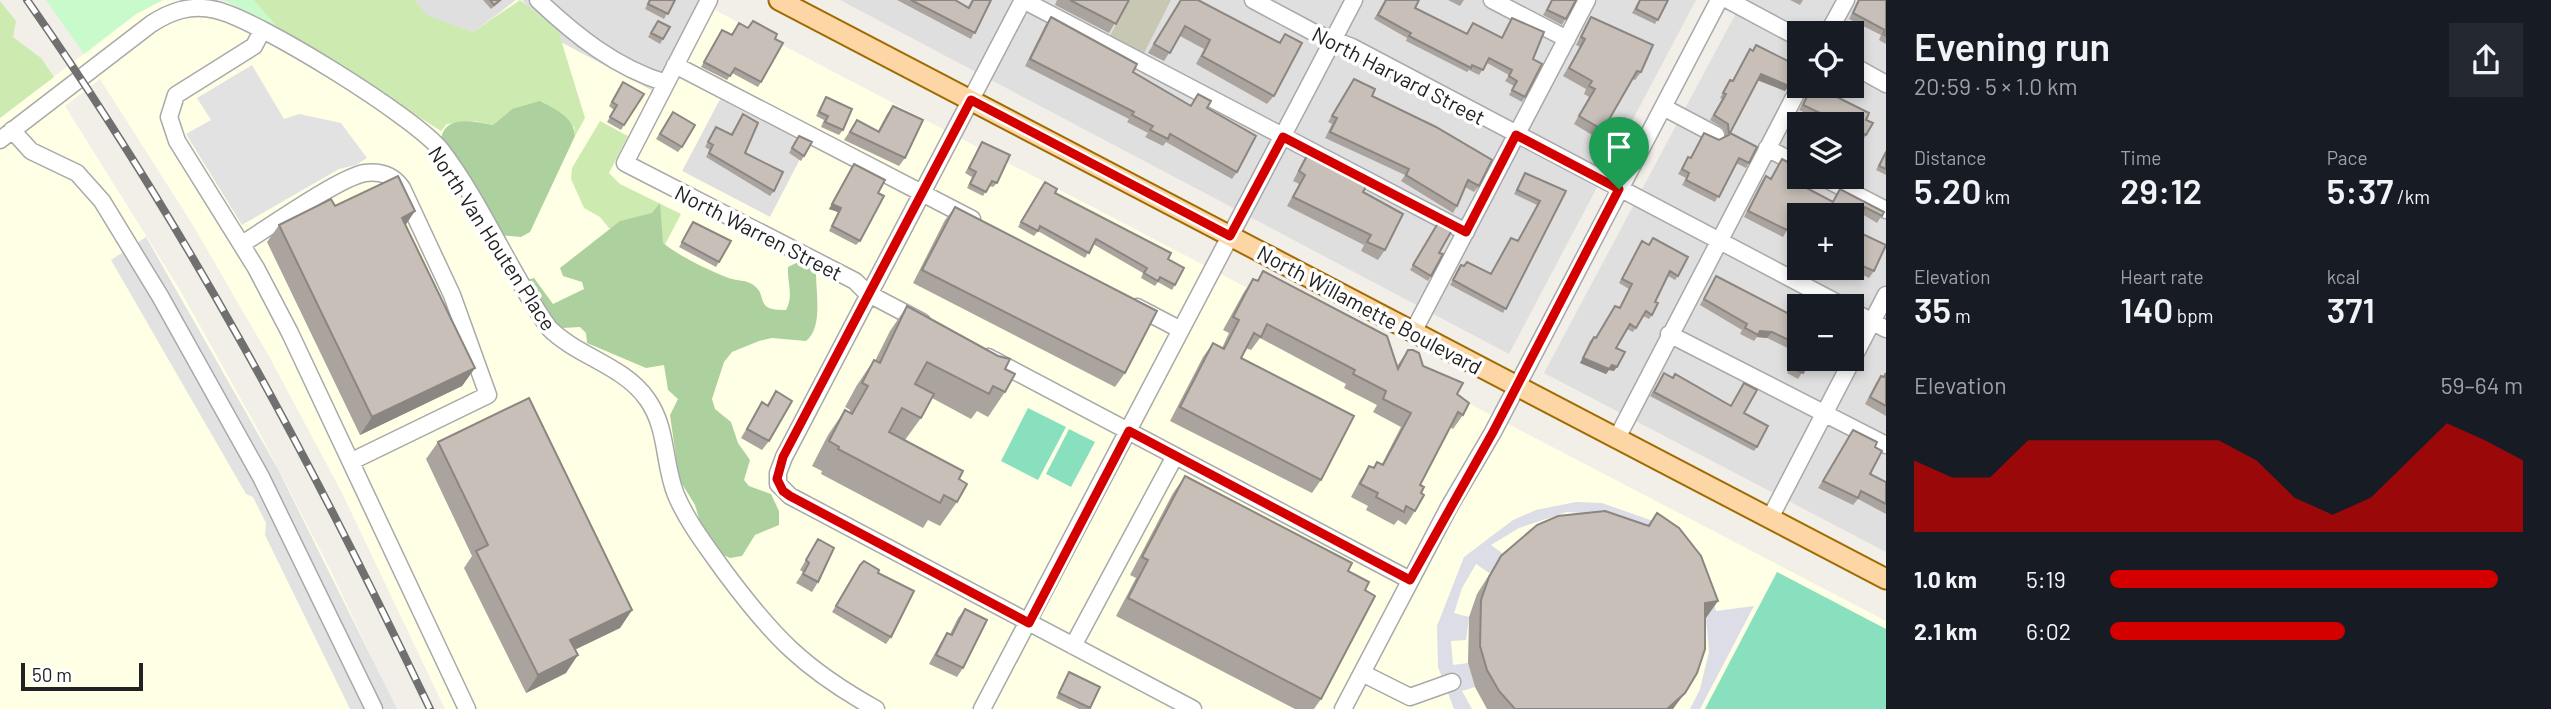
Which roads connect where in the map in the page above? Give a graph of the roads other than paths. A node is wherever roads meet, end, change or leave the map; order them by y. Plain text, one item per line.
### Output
1 (538, 0) edge
2 (709, 0) edge
3 (779, 0) edge
4 (1023, 0) edge
5 (1253, 0) edge
6 (1354, 0) edge
7 (1492, 0) edge
8 (1587, 0) edge
9 (1719, 0) edge
10 (1728, 0) edge
11 (1846, 0) edge
12 (1835, 21) edge
13 (262, 31) junction
14 (1787, 32) edge
15 (1567, 39) junction
16 (1333, 40) junction
17 (675, 65) junction
18 (1864, 72) edge
19 (666, 83) junction
20 (1886, 84) edge
21 (1794, 98) edge
22 (971, 100) junction
23 (1663, 107) junction
24 (6, 135) edge
25 (1516, 135) junction
26 (1716, 135) edge
27 (1283, 137) junction
28 (1767, 148) junction
29 (1787, 158) edge
30 (1619, 189) junction
31 (1845, 189) edge
32 (923, 194) junction
33 (1886, 210) edge
34 (988, 228) edge
35 (1466, 232) junction
36 (1230, 236) junction
37 (1719, 241) junction
38 (242, 244) junction
39 (867, 293) junction
40 (1820, 294) edge
41 (1886, 295) edge
42 (1121, 298) edge
43 (1879, 325) edge
44 (935, 329) edge
45 (1181, 330) junction
46 (1413, 332) junction
47 (1669, 334) junction
48 (972, 349) edge
49 (1517, 386) junction
50 (1824, 412) junction
51 (1129, 431) junction
52 (1617, 438) junction
53 (1886, 445) edge
54 (1175, 456) junction
55 (352, 461) junction
56 (1770, 518) junction
57 (1886, 579) edge
58 (1410, 580) junction
59 (1029, 623) junction
60 (1073, 646) junction
61 (1362, 673) junction
62 (1452, 682) dead end
63 (374, 709) edge
64 (467, 709) edge
65 (876, 709) edge
66 (982, 709) edge
67 (1194, 709) edge
68 (1343, 709) edge

1 - 19 street
2 - 17 street
3 - 22 main road, North Willamette Boulevard
4 - 22 street
4 - 27 street
5 - 16 street, North Harvard Street
6 - 16 street
7 - 15 street
8 - 15 street
9 - 23 street
10 - 14 street
11 - 12 street
13 - 24 street, North Van Houten Place
13 - 38 street
13 - 65 street, North Van Houten Place
15 - 25 street
16 - 25 street, North Harvard Street
16 - 27 street
17 - 19 street
17 - 32 street
18 - 20 street
19 - 39 street, North Warren Street
21 - 28 street
22 - 32 street
22 - 36 main road, North Willamette Boulevard
23 - 26 street
23 - 30 street
24 - 63 street
25 - 30 street, North Harvard Street
25 - 35 street
27 - 35 street
27 - 36 street
28 - 29 street
28 - 37 street
30 - 37 street, North Harvard Street
30 - 49 street
31 - 33 street
32 - 34 street
32 - 39 street
35 - 46 street
36 - 45 street
36 - 46 main road, North Willamette Boulevard
37 - 40 street, North Harvard Street
37 - 47 street
38 - 55 street
38 - 55 street
39 - 44 street, North Warren Street
39 - 59 street
41 - 43 street
42 - 45 street
43 - 50 street
45 - 51 street
46 - 49 main road, North Willamette Boulevard
47 - 50 street
47 - 52 street
48 - 51 street
49 - 52 main road, North Willamette Boulevard
49 - 58 street
50 - 53 street
50 - 56 street
51 - 54 street
51 - 59 street
52 - 56 main road, North Willamette Boulevard
54 - 58 street
54 - 60 street
55 - 64 street
56 - 57 main road, North Willamette Boulevard
58 - 61 street
59 - 60 street
59 - 66 street
60 - 67 street
61 - 62 street
61 - 68 street

